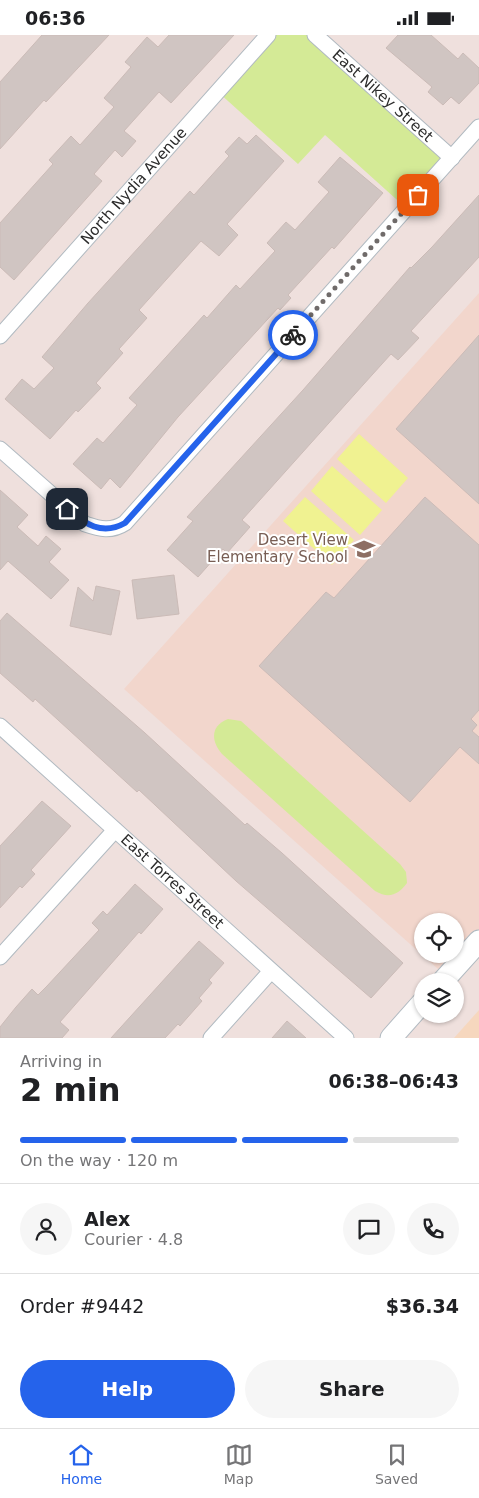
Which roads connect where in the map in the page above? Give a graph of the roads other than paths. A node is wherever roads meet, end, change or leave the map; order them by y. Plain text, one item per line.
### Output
1 (268, 35) edge
2 (315, 35) edge
3 (479, 127) edge
4 (452, 157) junction
5 (0, 336) edge
6 (0, 449) edge
7 (0, 726) edge
8 (114, 830) junction
9 (479, 941) edge
10 (0, 957) edge
11 (271, 971) junction
12 (450, 973) edge
13 (414, 1012) edge
14 (211, 1038) edge
15 (346, 1038) edge
16 (391, 1038) edge

1 - 5 street, North Nydia Avenue
2 - 4 street, East Nikey Street
3 - 4 street
4 - 6 street
7 - 8 street, East Torres Street
8 - 10 street
8 - 11 street, East Torres Street
9 - 12 main road
11 - 14 street
11 - 15 street, East Torres Street
13 - 16 main road

